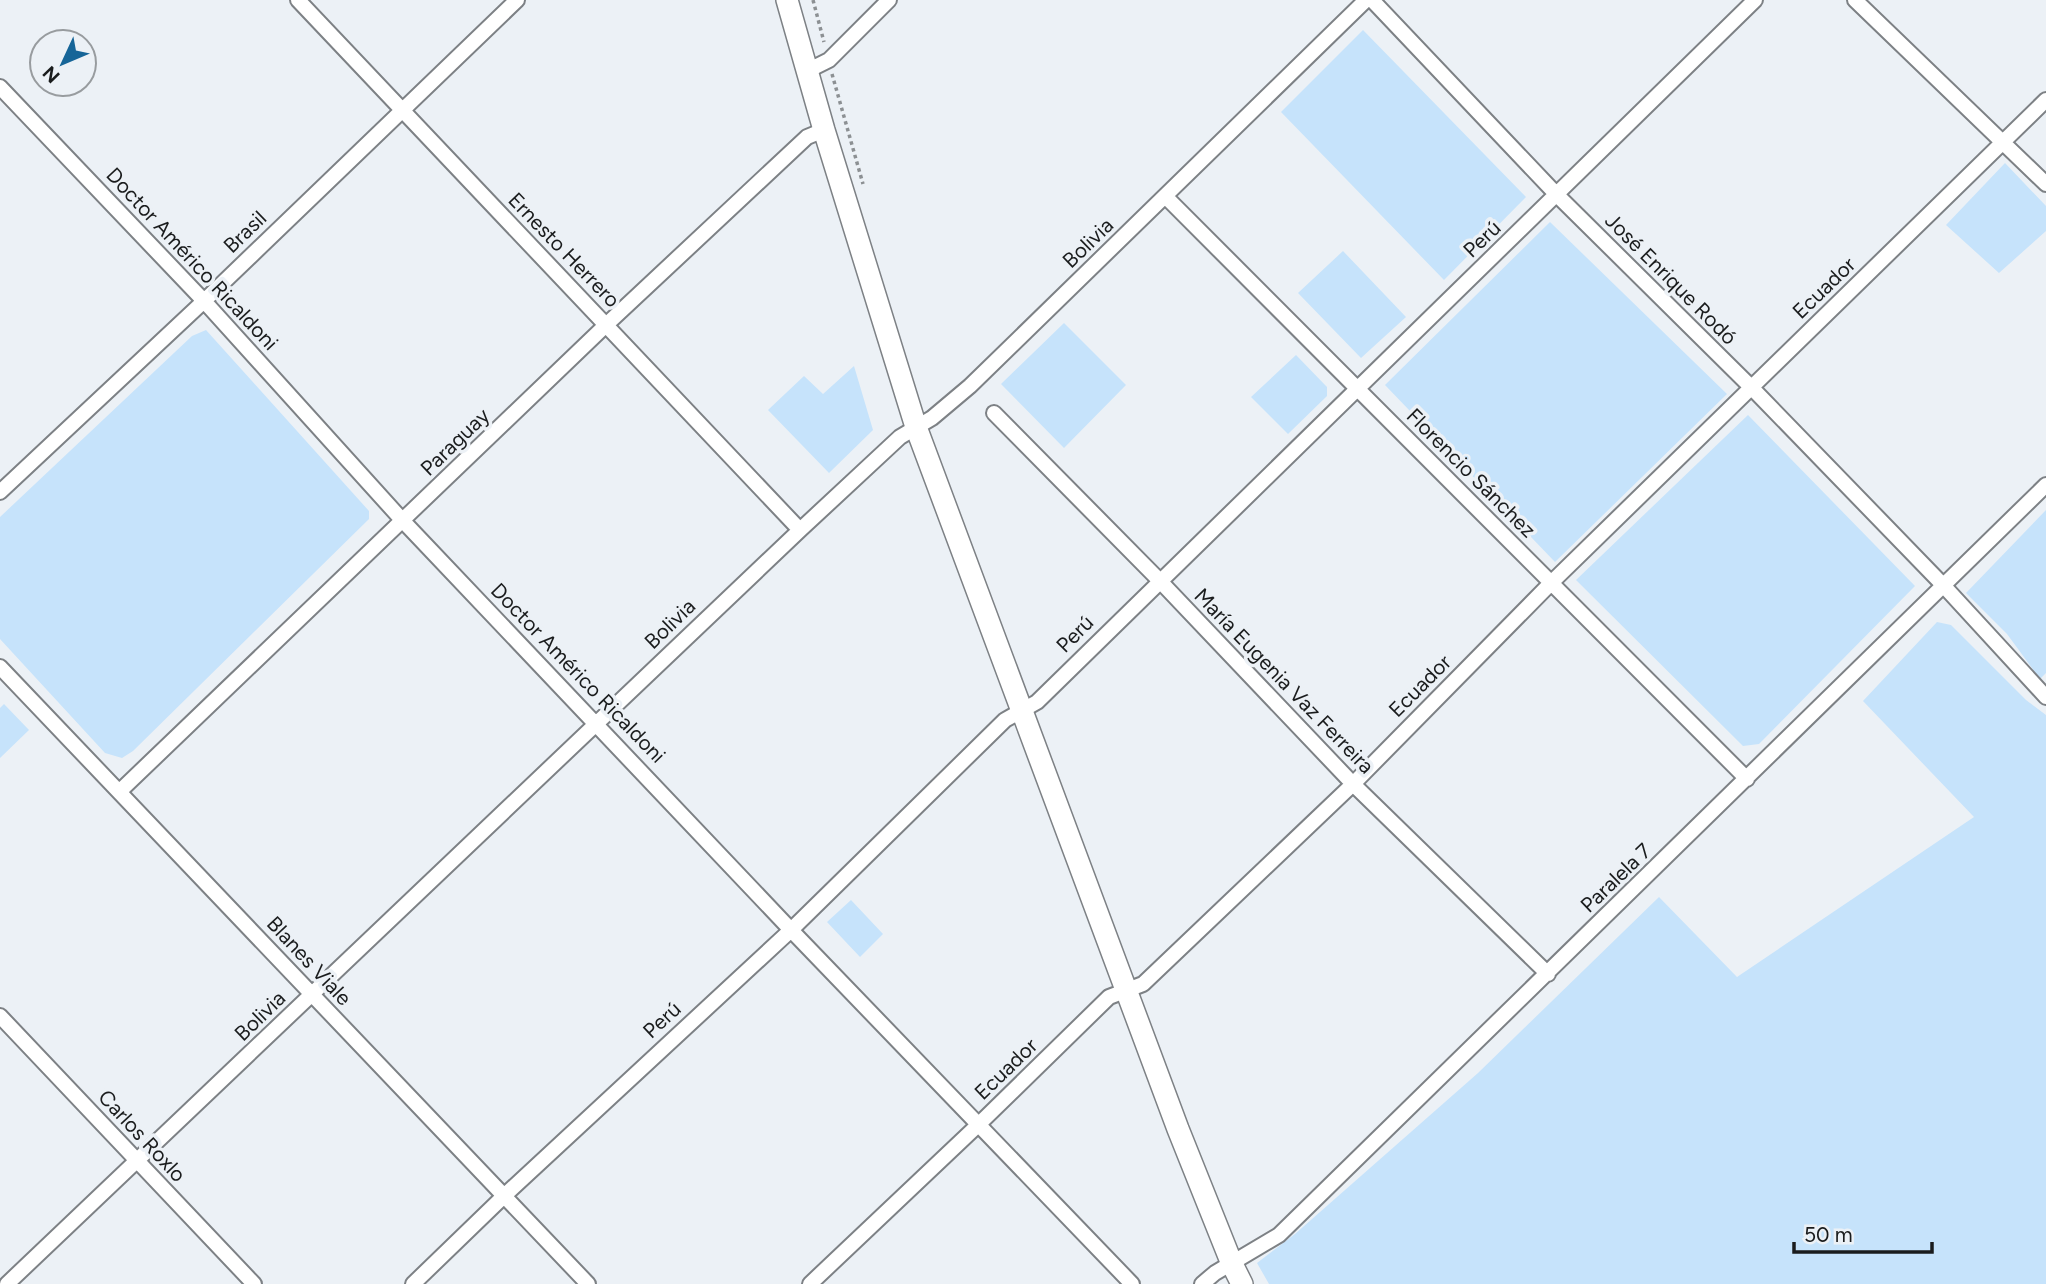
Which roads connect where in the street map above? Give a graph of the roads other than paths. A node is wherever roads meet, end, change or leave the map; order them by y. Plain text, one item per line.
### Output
1 (298, 0) edge
2 (517, 0) edge
3 (788, 0) edge
4 (889, 0) edge
5 (1366, 0) edge
6 (1372, 0) edge
7 (1755, 0) edge
8 (1854, 0) edge
9 (807, 71) junction
10 (0, 86) edge
11 (2046, 100) edge
12 (400, 110) junction
13 (824, 130) junction
14 (2003, 144) junction
15 (2046, 184) edge
16 (1557, 195) junction
17 (1166, 197) junction
18 (204, 301) junction
19 (607, 324) junction
20 (1357, 388) junction
21 (1752, 388) junction
22 (994, 413) dead end
23 (916, 427) junction
24 (2046, 485) edge
25 (0, 492) edge
26 (404, 521) junction
27 (800, 530) junction
28 (1159, 580) junction
29 (1551, 583) junction
30 (1943, 585) junction
31 (0, 667) edge
32 (2046, 697) edge
33 (1022, 710) junction
34 (597, 723) junction
35 (1747, 779) junction
36 (1353, 783) junction
37 (120, 791) junction
38 (791, 930) junction
39 (1548, 974) junction
40 (1126, 990) junction
41 (312, 995) junction
42 (0, 1016) edge
43 (978, 1125) junction
44 (137, 1162) junction
45 (505, 1195) junction
46 (1232, 1264) junction
47 (7, 1284) edge
48 (254, 1284) edge
49 (413, 1284) edge
50 (588, 1284) edge
51 (810, 1284) edge
52 (1132, 1284) edge
53 (1202, 1284) edge
54 (1242, 1284) edge

1 - 12 street, Ernesto Herrero
2 - 12 street, Brasil
3 - 9 street
4 - 9 street
5 - 17 street, Bolivia
6 - 16 street, José Enrique Rodó
7 - 16 street, Perú
8 - 14 street
9 - 13 street
10 - 18 street, Doctor Américo Ricaldoni
11 - 14 street, Ecuador
12 - 18 street, Brasil
12 - 19 street, Ernesto Herrero
13 - 19 street, Paraguay
13 - 23 street
14 - 15 street
14 - 21 street, Ecuador
16 - 20 street, Perú
16 - 21 street, José Enrique Rodó
17 - 20 street, Florencio Sánchez
17 - 23 street, Bolivia
18 - 25 street, Brasil
18 - 26 street, Doctor Américo Ricaldoni
19 - 26 street, Paraguay
19 - 27 street, Ernesto Herrero
20 - 28 street, Perú
20 - 29 street, Florencio Sánchez
21 - 29 street, Ecuador
21 - 30 street, José Enrique Rodó
22 - 28 street, María Eugenia Vaz Ferreira
23 - 27 street, Bolivia
23 - 33 street
24 - 30 street, Paralela 7
26 - 34 street, Doctor Américo Ricaldoni
26 - 37 street, Paraguay
27 - 34 street, Bolivia
28 - 33 street, Perú
28 - 36 street, María Eugenia Vaz Ferreira
29 - 35 street, Florencio Sánchez
29 - 36 street, Ecuador
30 - 32 street, José Enrique Rodó
30 - 35 street, Paralela 7
31 - 37 street, Blanes Viale
33 - 38 street, Perú
33 - 40 street
34 - 38 street, Doctor Américo Ricaldoni
34 - 41 street, Bolivia
35 - 39 street, Paralela 7
36 - 39 street, María Eugenia Vaz Ferreira
36 - 40 street, Ecuador
37 - 41 street, Blanes Viale
38 - 43 street, Doctor Américo Ricaldoni
38 - 45 street, Perú
39 - 46 street, Paralela 7
40 - 43 street, Ecuador
40 - 46 street
41 - 44 street, Bolivia
41 - 45 street, Blanes Viale
42 - 44 street, Carlos Roxlo
43 - 51 street, Ecuador
43 - 52 street, Doctor Américo Ricaldoni
44 - 47 street, Bolivia
44 - 48 street, Carlos Roxlo
45 - 49 street, Perú
45 - 50 street, Blanes Viale
46 - 53 street, Paralela 7
46 - 54 street

